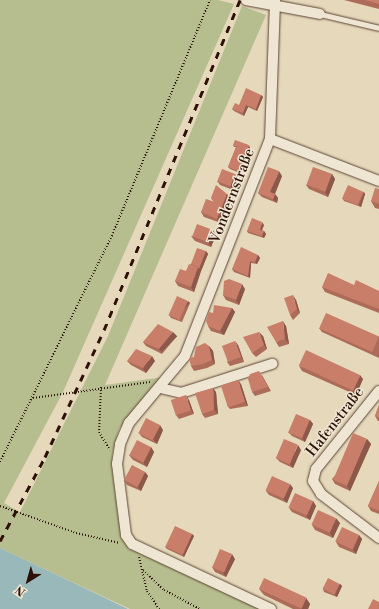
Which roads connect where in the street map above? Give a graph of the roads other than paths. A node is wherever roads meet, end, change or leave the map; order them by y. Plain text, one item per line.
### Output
1 (246, 0) edge
2 (274, 3) edge
3 (320, 14) joint
4 (379, 28) edge
5 (270, 139) junction
6 (379, 181) edge
7 (272, 364) dead end
8 (163, 384) junction
9 (379, 391) edge
10 (379, 538) edge
11 (271, 609) edge

1 - 2 street
2 - 3 street
2 - 5 street, Vondernstraße
3 - 4 lane
5 - 6 street
5 - 8 street, Vondernstraße
7 - 8 street
8 - 11 street, Vondernstraße
9 - 10 street, Hafenstraße

